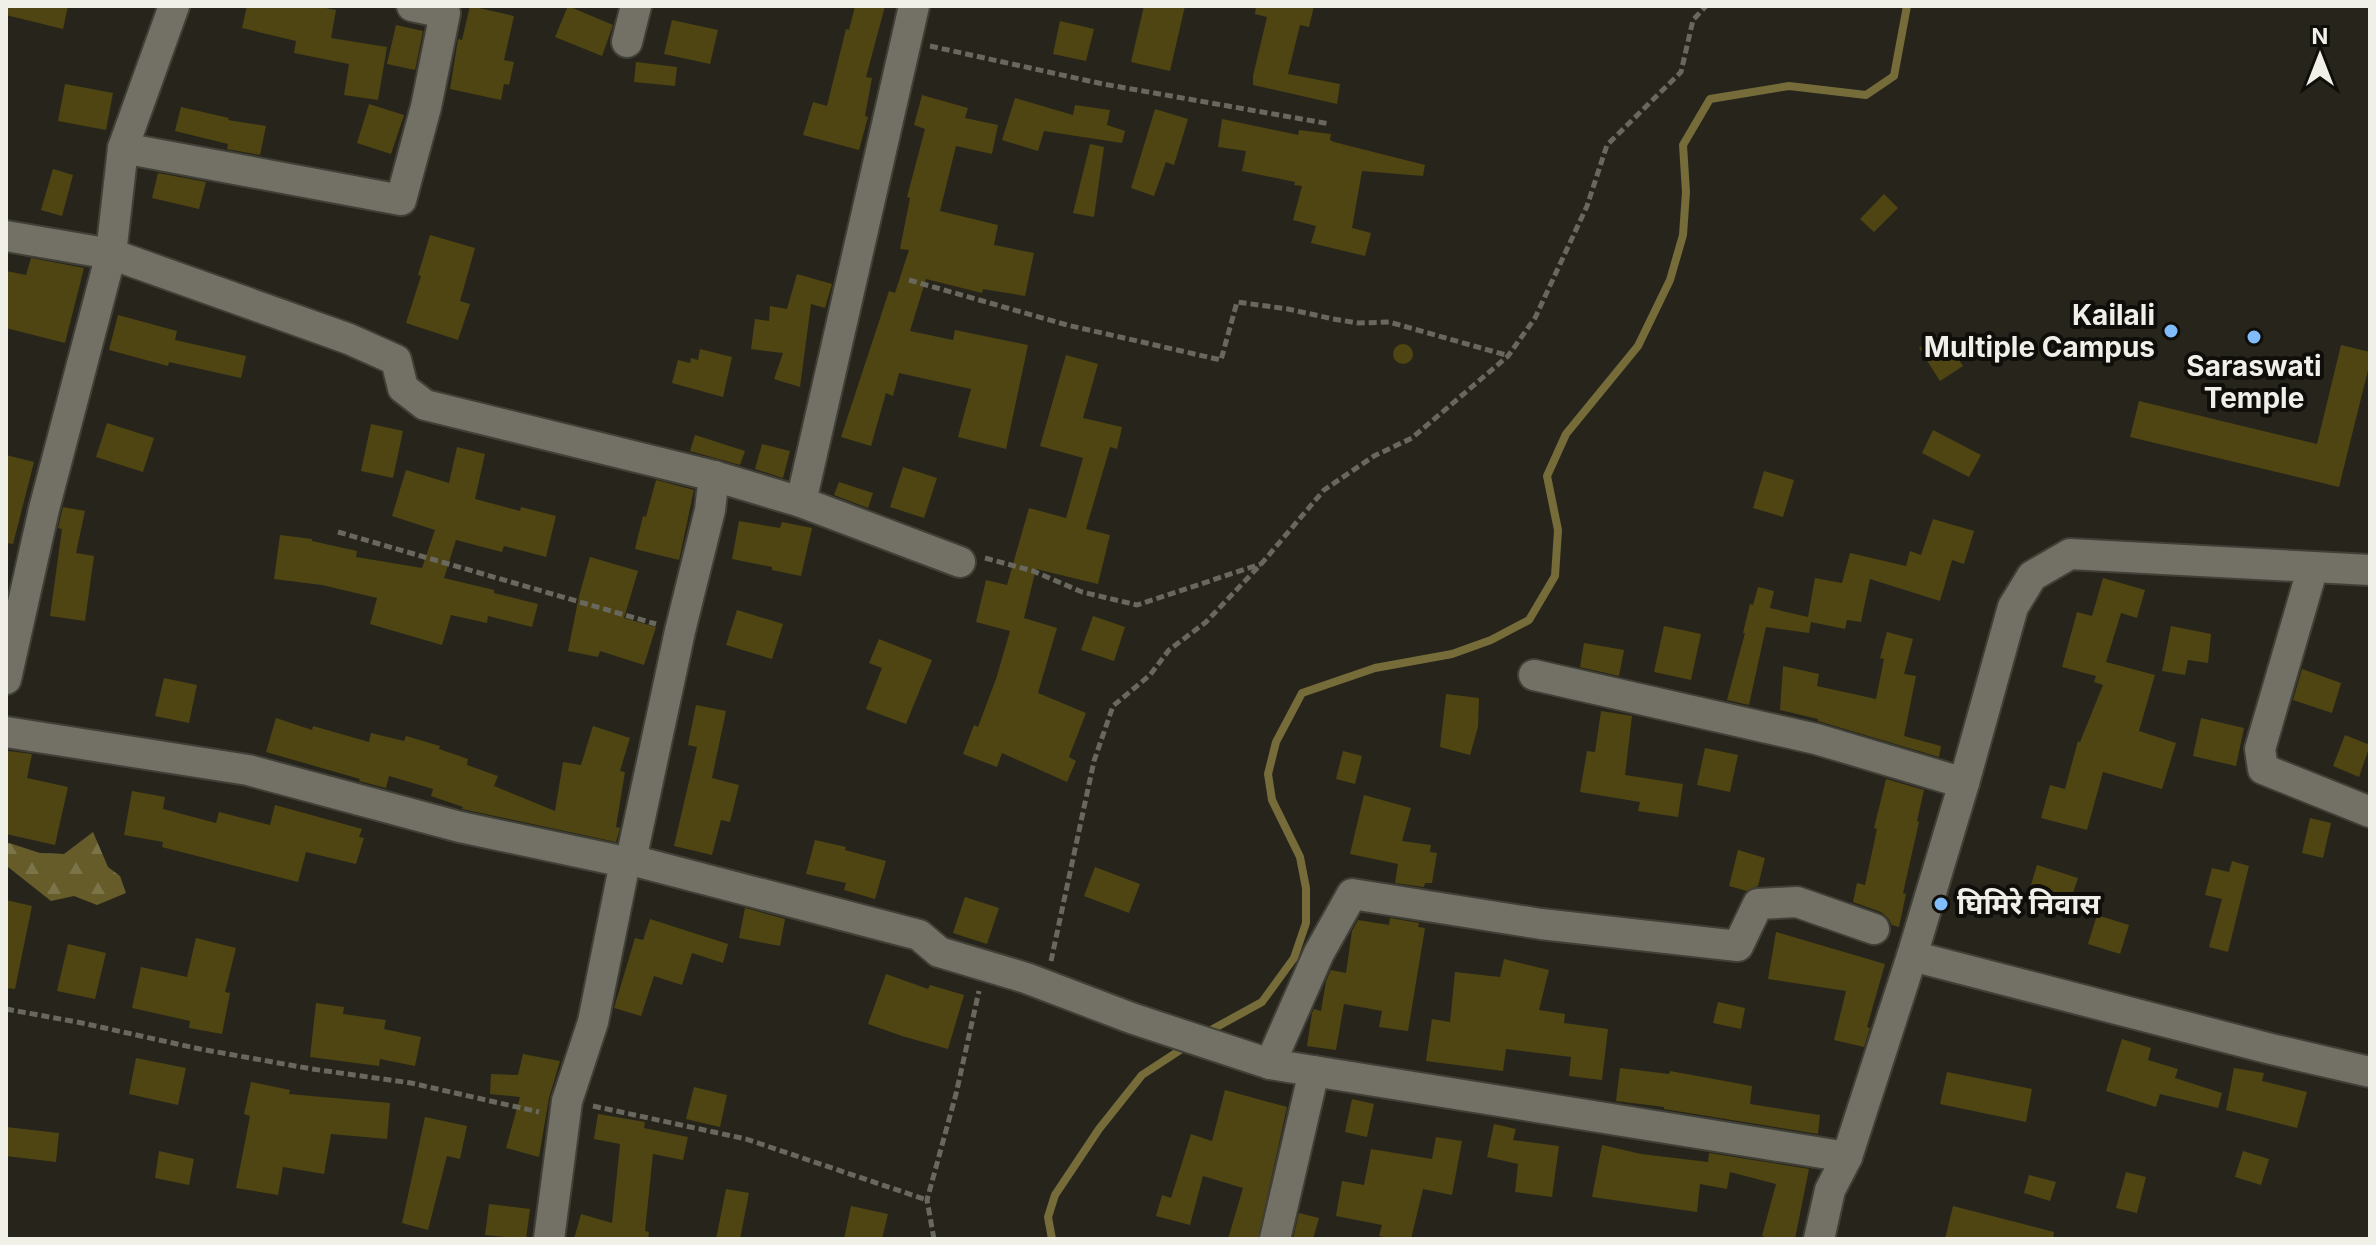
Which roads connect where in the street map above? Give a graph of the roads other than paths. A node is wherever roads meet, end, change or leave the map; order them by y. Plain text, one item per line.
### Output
1 (174, 6) edge
2 (412, 6) edge
3 (636, 6) edge
4 (914, 6) edge
5 (627, 42) dead end
6 (123, 148) junction
7 (6, 236) edge
8 (111, 254) junction
9 (714, 476) junction
10 (801, 502) junction
11 (960, 562) road end
12 (2313, 567) junction
13 (2370, 570) edge
14 (1534, 675) dead end
15 (6, 679) edge
16 (6, 732) edge
17 (1964, 783) junction
18 (2370, 812) edge
19 (628, 861) junction
20 (1874, 929) dead end
21 (1912, 956) junction
22 (1270, 1064) junction
23 (1314, 1071) junction
24 (2370, 1072) edge
25 (1847, 1157) junction
26 (549, 1239) edge
27 (1275, 1239) edge
28 (1819, 1239) edge

1 - 6 street
2 - 6 street
3 - 5 street
4 - 10 street
6 - 8 street
7 - 8 street
8 - 9 street
8 - 15 street
9 - 10 street
9 - 19 street
10 - 11 street
12 - 13 street
12 - 17 street
12 - 18 street
14 - 17 street
16 - 19 street
17 - 21 street
19 - 22 street
19 - 26 street
20 - 22 street
21 - 24 street
21 - 25 street
22 - 23 street
23 - 25 street
23 - 27 street
25 - 28 street

